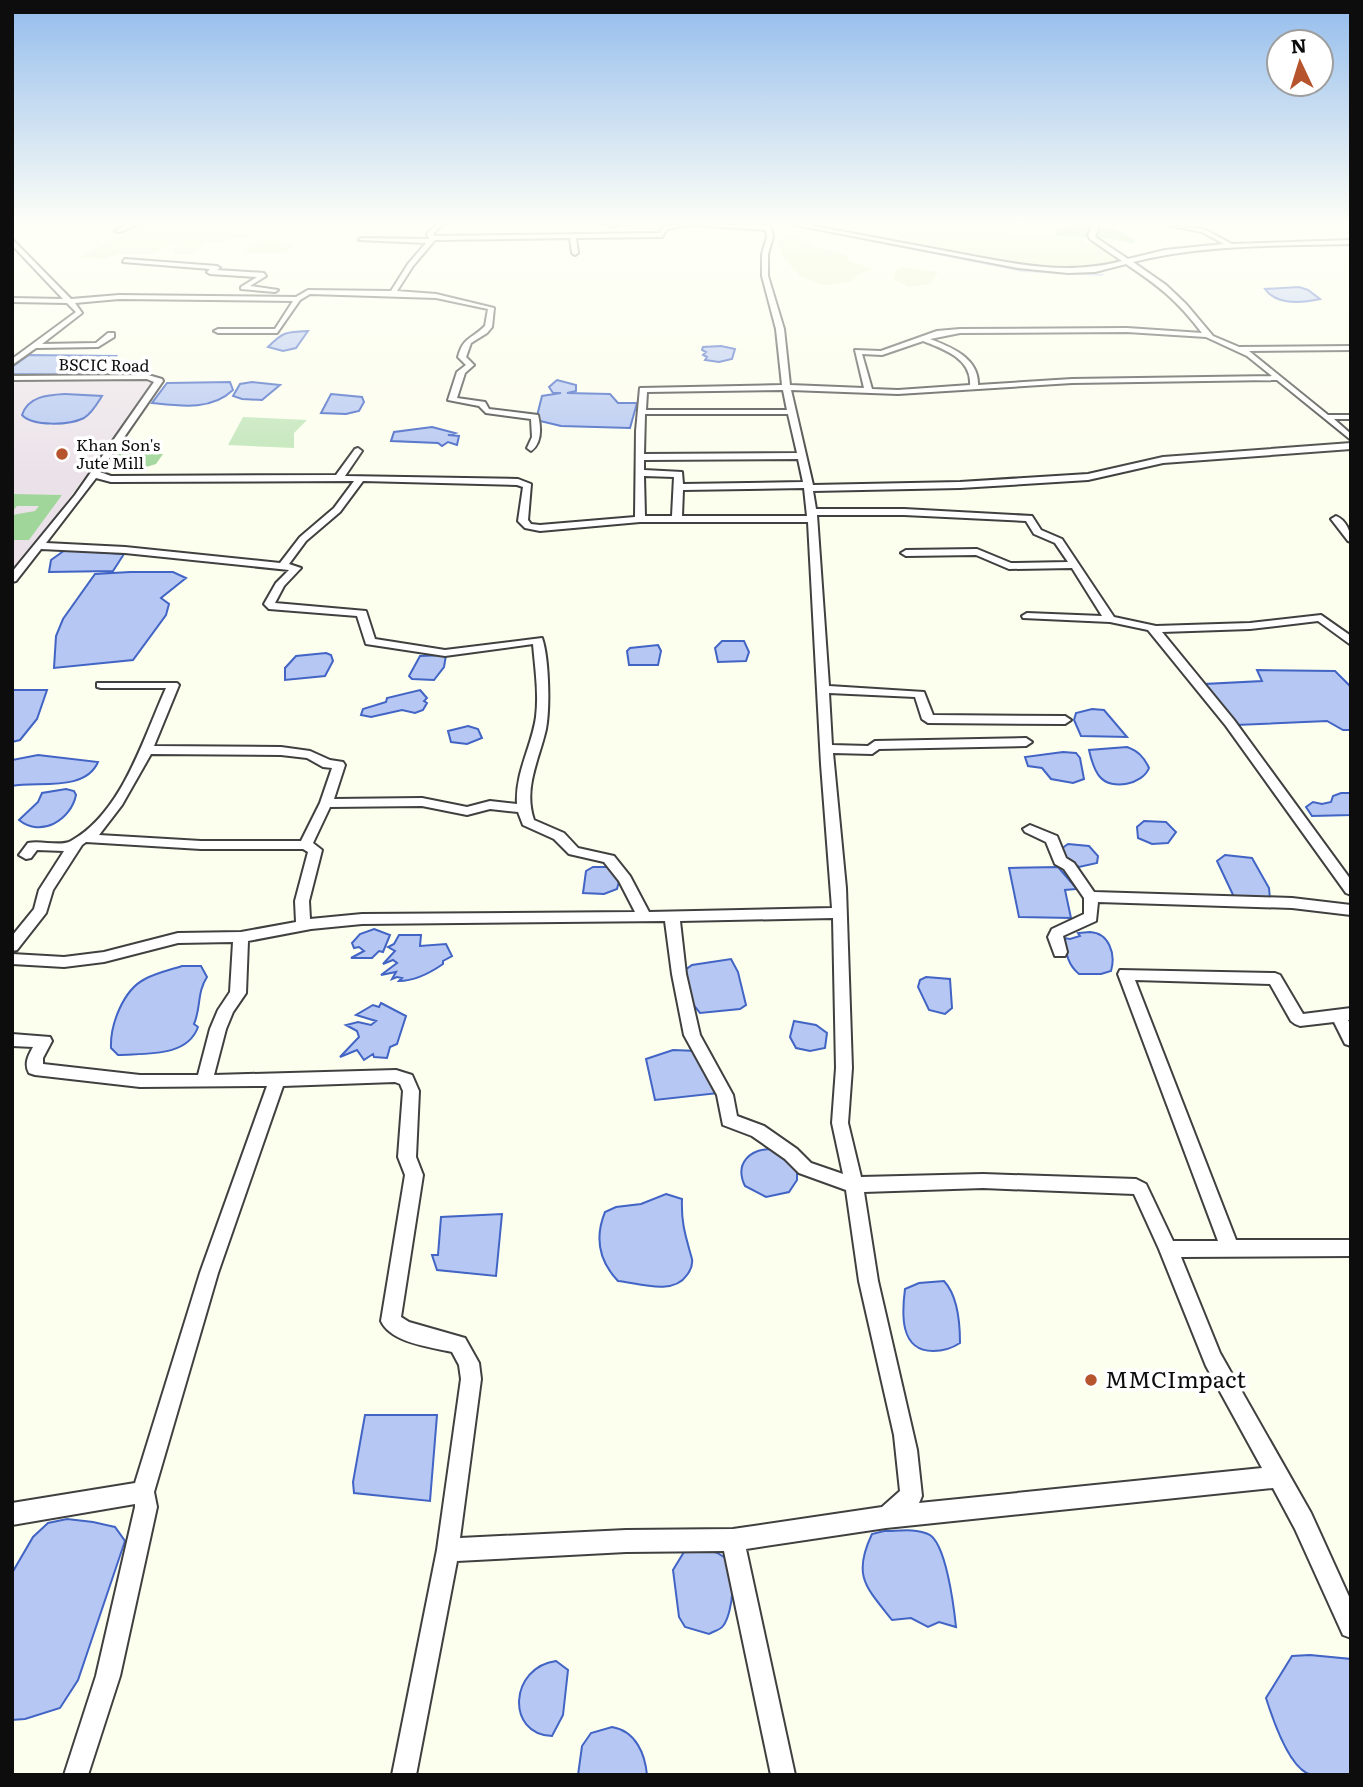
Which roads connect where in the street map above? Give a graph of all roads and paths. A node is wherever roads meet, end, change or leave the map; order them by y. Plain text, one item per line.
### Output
1 (77, 308) edge
2 (292, 308) edge
3 (488, 308) edge
4 (774, 308) edge
5 (1186, 308) edge
6 (218, 331) dead end
7 (111, 335) dead end
8 (1206, 335) junction
9 (924, 339) junction
10 (35, 346) junction
11 (1351, 348) edge
12 (1238, 349) junction
13 (12, 363) edge
14 (12, 378) edge
15 (1280, 378) junction
16 (788, 388) junction
17 (974, 388) junction
18 (869, 392) junction
19 (641, 412) junction
20 (793, 412) junction
21 (1351, 416) edge
22 (1327, 417) junction
23 (1351, 438) edge
24 (1351, 446) edge
25 (531, 448) dead end
26 (358, 451) dead end
27 (802, 456) junction
28 (640, 457) junction
29 (95, 471) junction
30 (641, 473) junction
31 (340, 478) junction
32 (121, 479) junction
33 (360, 479) junction
34 (808, 486) junction
35 (678, 487) junction
36 (78, 497) junction
37 (811, 515) junction
38 (677, 518) junction
39 (640, 519) junction
40 (1336, 519) dead end
41 (1351, 539) edge
42 (38, 546) junction
43 (906, 553) dead end
44 (283, 565) junction
45 (1076, 565) junction
46 (12, 579) edge
47 (1027, 616) dead end
48 (1110, 619) junction
49 (1154, 629) junction
50 (1351, 642) edge
51 (101, 685) dead end
52 (823, 689) junction
53 (1065, 720) dead end
54 (1026, 742) dead end
55 (826, 749) junction
56 (147, 750) junction
57 (326, 803) junction
58 (521, 808) junction
59 (1030, 829) dead end
60 (79, 843) junction
61 (305, 845) junction
62 (26, 855) dead end
63 (1351, 890) edge
64 (1091, 898) junction
65 (1351, 910) edge
66 (839, 913) junction
67 (645, 918) junction
68 (673, 918) junction
69 (303, 925) junction
70 (240, 937) junction
71 (12, 946) edge
72 (1060, 952) dead end
73 (12, 959) edge
74 (1345, 1015) edge
75 (12, 1040) edge
76 (1351, 1040) edge
77 (277, 1080) junction
78 (204, 1082) junction
79 (854, 1185) junction
80 (1230, 1248) junction
81 (1351, 1248) edge
82 (1168, 1249) junction
83 (1278, 1477) junction
84 (143, 1492) junction
85 (12, 1514) edge
86 (886, 1517) junction
87 (733, 1540) junction
88 (448, 1550) junction
89 (1351, 1627) edge
90 (76, 1775) edge
91 (404, 1775) edge
92 (783, 1775) edge

1 - 10 street, BSCIC Road
2 - 6 street
3 - 25 street
4 - 16 street
5 - 8 street
7 - 10 street
8 - 9 street
8 - 12 street
9 - 17 street
9 - 18 street
10 - 13 street, BSCIC Road
11 - 12 street
12 - 15 street
14 - 29 street, BSCIC Road
15 - 17 street
15 - 22 street
16 - 18 street
16 - 19 street
16 - 20 street
17 - 18 street
19 - 20 street
19 - 28 street
20 - 27 street
21 - 22 street
22 - 23 street
24 - 34 street
26 - 31 street
27 - 28 street
27 - 34 street
28 - 30 street
29 - 32 street
29 - 36 street, BSCIC Road
30 - 35 street
30 - 39 street
31 - 32 street
31 - 33 street
32 - 36 street
33 - 39 street
33 - 44 street
34 - 35 street
34 - 37 street
35 - 38 street
36 - 42 street, BSCIC Road
37 - 38 street
37 - 45 street
37 - 52 street
38 - 39 street
40 - 41 street
42 - 44 street
42 - 46 street, BSCIC Road
43 - 45 street
44 - 58 street
45 - 48 street
47 - 48 street
48 - 49 street
49 - 50 street
49 - 63 street
51 - 56 street
52 - 53 street
52 - 55 street
54 - 55 street
55 - 66 street
56 - 57 street
56 - 60 street
57 - 58 street
57 - 61 street
58 - 67 street
59 - 64 street
60 - 61 street
60 - 62 street
60 - 71 street
61 - 69 street
64 - 65 street
64 - 72 street
66 - 68 street
66 - 79 street
67 - 68 street
67 - 69 street
68 - 79 street
69 - 70 street
70 - 73 street
70 - 78 street
74 - 76 street
74 - 80 street
75 - 78 street
77 - 78 street
77 - 84 street
77 - 88 street
79 - 82 street
79 - 86 street
80 - 81 street
80 - 82 street
82 - 83 street
83 - 86 street
83 - 89 street
84 - 85 street
84 - 90 street
86 - 87 street
87 - 88 street
87 - 92 street
88 - 91 street

